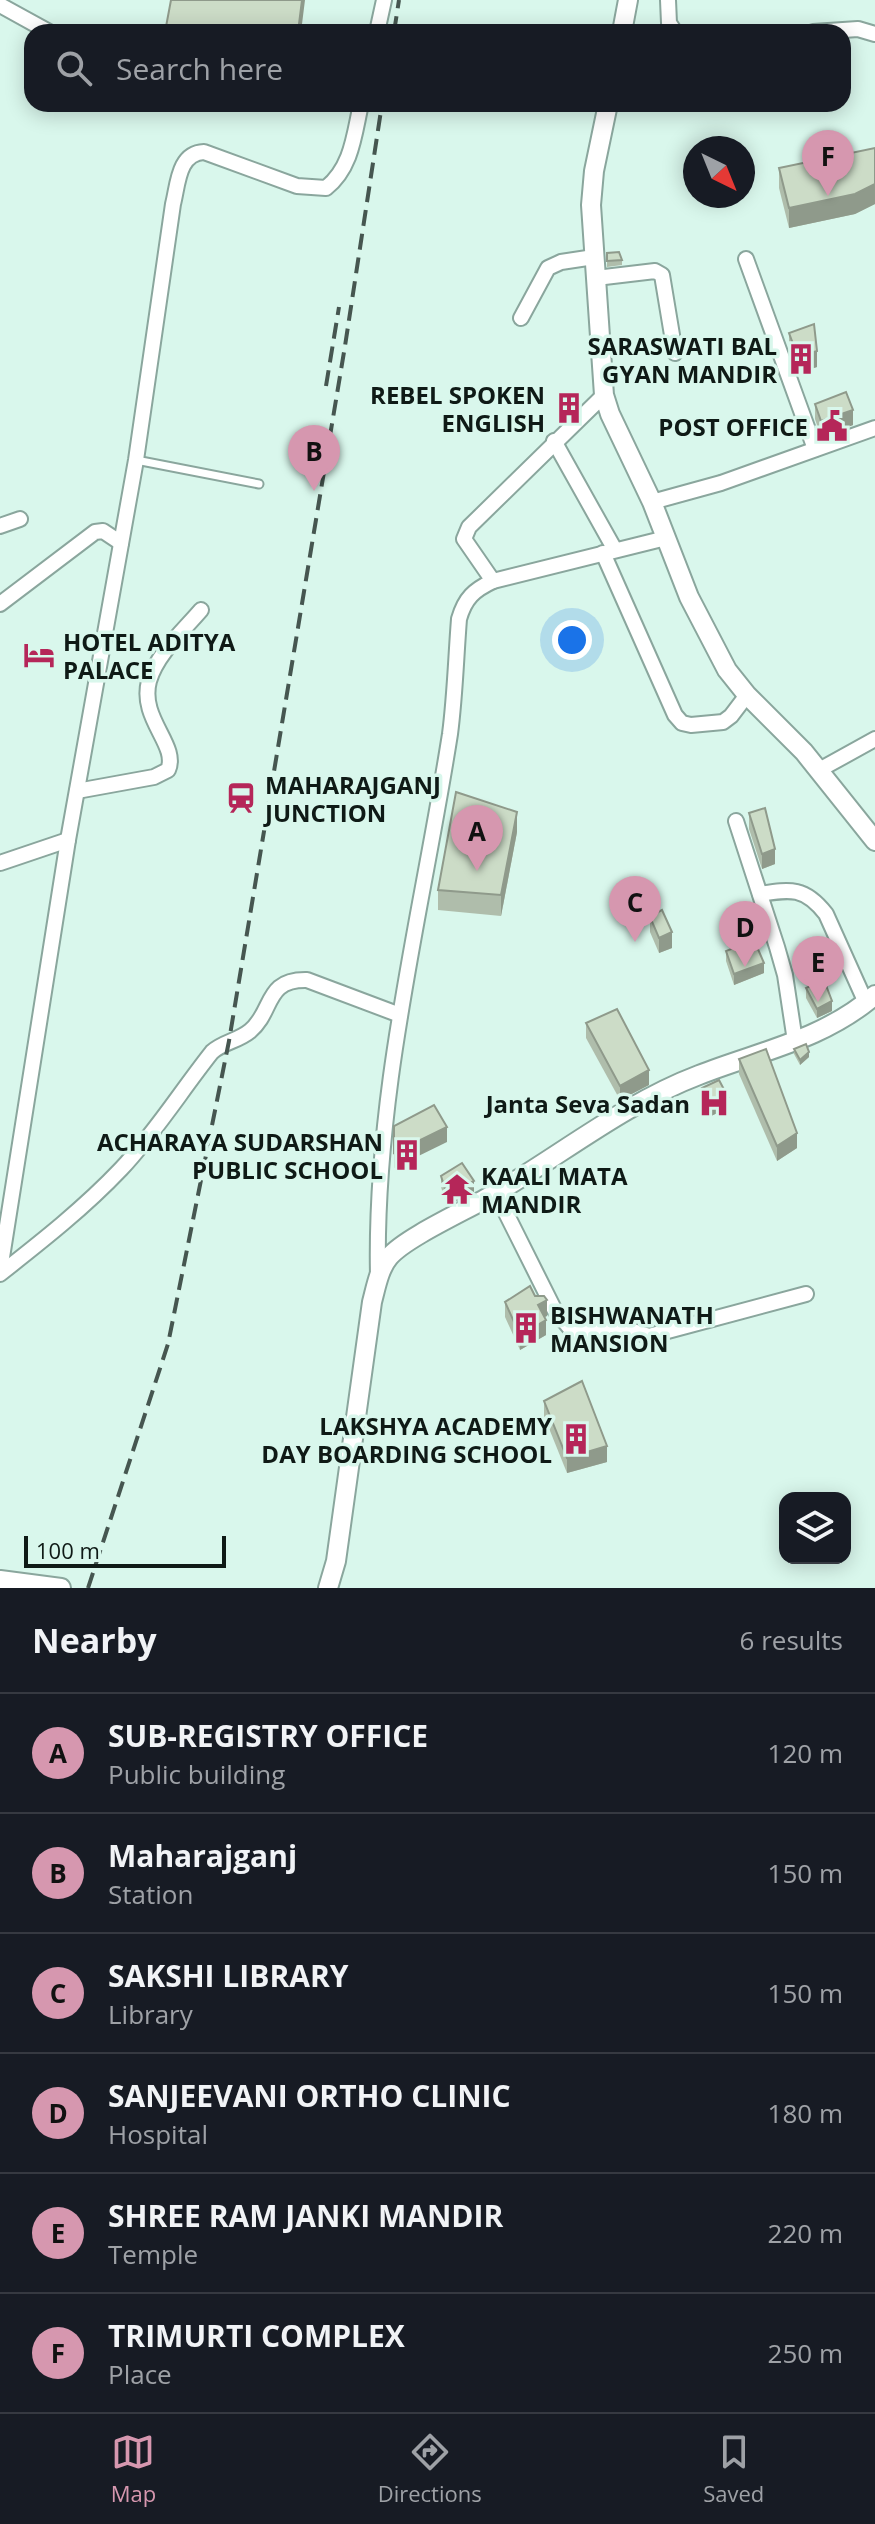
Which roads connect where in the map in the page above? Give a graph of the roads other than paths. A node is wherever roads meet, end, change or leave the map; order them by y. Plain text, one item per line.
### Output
1 (384, 0) edge
2 (628, 0) edge
3 (668, 0) edge
4 (0, 5) edge
5 (34, 24) edge
6 (379, 24) edge
7 (624, 24) edge
8 (670, 24) edge
9 (851, 29) edge
10 (875, 34) edge
11 (359, 112) edge
12 (606, 112) edge
13 (594, 257) junction
14 (746, 259) dead end
15 (596, 278) junction
16 (521, 318) dead end
17 (675, 353) dead end
18 (604, 395) junction
19 (875, 428) edge
20 (554, 441) junction
21 (815, 449) junction
22 (136, 460) junction
23 (259, 484) dead end
24 (652, 502) junction
25 (20, 519) dead end
26 (0, 526) edge
27 (666, 538) junction
28 (121, 543) junction
29 (609, 552) junction
30 (493, 581) junction
31 (0, 604) edge
32 (201, 610) dead end
33 (747, 695) junction
34 (875, 739) edge
35 (819, 770) junction
36 (77, 791) junction
37 (736, 821) dead end
38 (68, 840) junction
39 (875, 841) edge
40 (0, 863) edge
41 (760, 894) junction
42 (870, 999) edge
43 (400, 1015) junction
44 (795, 1041) junction
45 (496, 1193) junction
46 (0, 1272) edge
47 (378, 1278) junction
48 (806, 1294) dead end
49 (0, 1580) edge
50 (61, 1588) edge
51 (328, 1588) edge

1 - 6 street
2 - 7 street
3 - 8 street
4 - 5 street
9 - 10 street
11 - 22 street
12 - 13 street
13 - 15 street
13 - 16 street
14 - 21 street
15 - 17 street
15 - 18 street
18 - 20 street
18 - 24 street
19 - 21 street
20 - 29 street
20 - 30 street
21 - 24 street
22 - 23 lane
22 - 28 street
24 - 27 street
25 - 26 street
27 - 29 street
27 - 33 street
28 - 31 street
28 - 36 street
29 - 30 street
29 - 33 street
30 - 43 street
32 - 36 street
33 - 35 street
34 - 35 street
35 - 39 street
36 - 38 street
37 - 41 street
38 - 40 street
38 - 46 street
41 - 42 street
41 - 44 street
42 - 44 street
43 - 46 street
43 - 47 street
44 - 45 street
45 - 47 street
45 - 48 street
47 - 51 street
49 - 50 street

